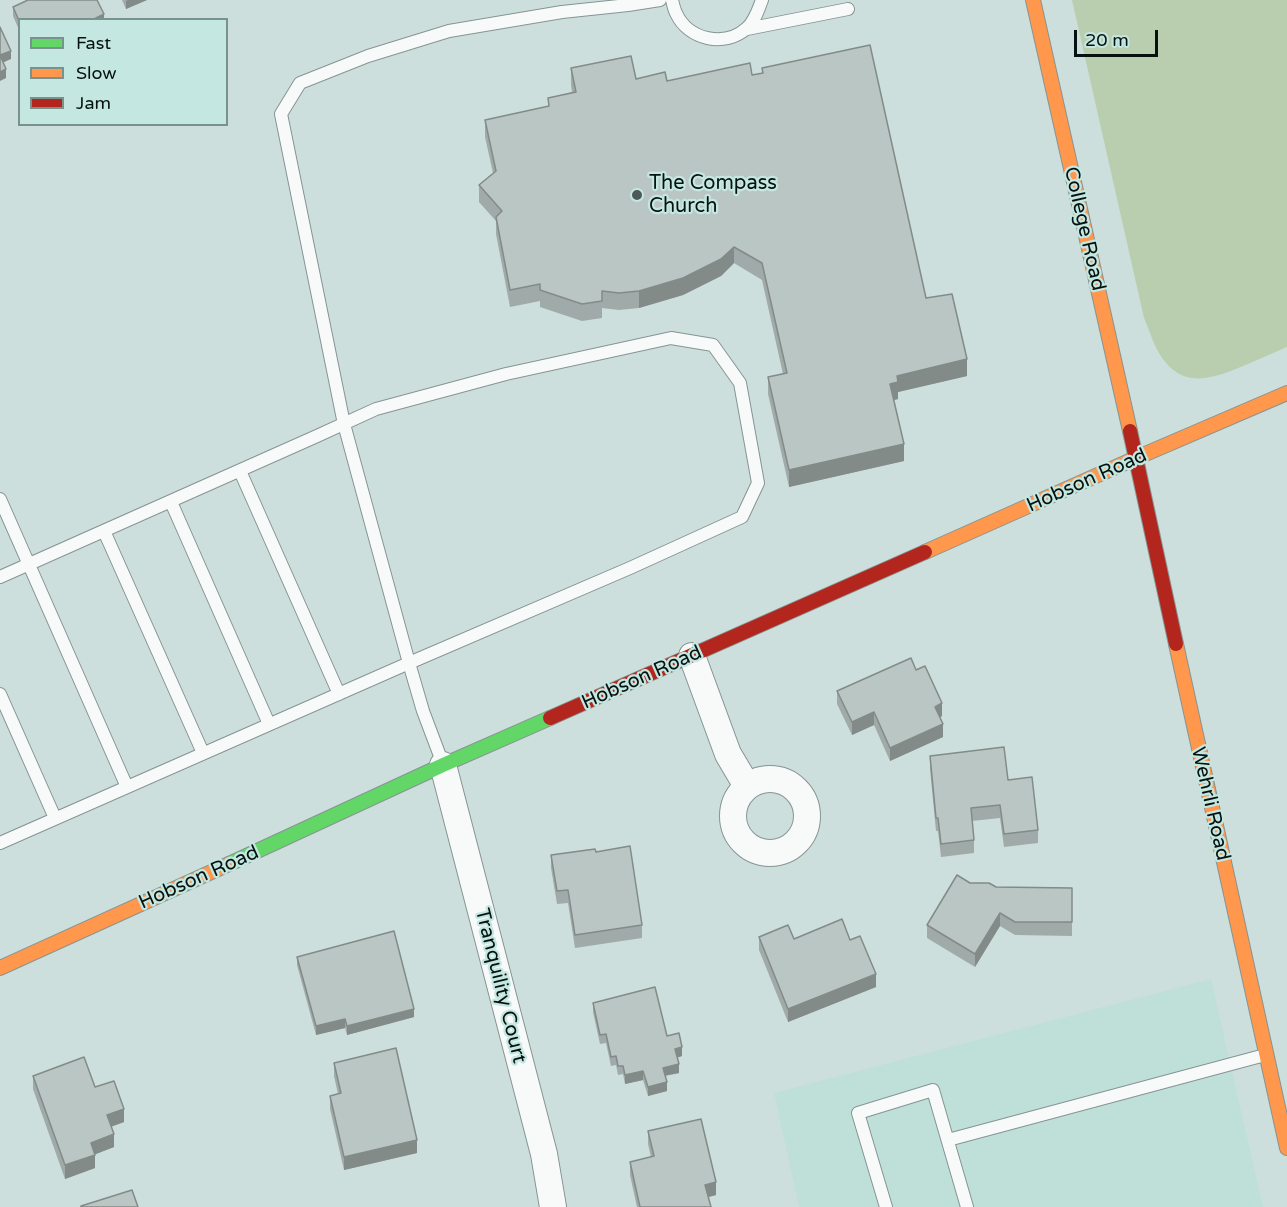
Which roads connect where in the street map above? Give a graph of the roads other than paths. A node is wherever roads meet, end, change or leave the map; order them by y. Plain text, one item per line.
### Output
1 (660, 0) edge
2 (672, 0) edge
3 (762, 0) edge
4 (1033, 0) edge
5 (848, 9) dead end
6 (747, 28) junction
7 (1287, 393) edge
8 (344, 424) junction
9 (1136, 458) junction
10 (240, 471) junction
11 (0, 499) edge
12 (171, 502) junction
13 (104, 531) junction
14 (29, 565) junction
15 (0, 577) edge
16 (692, 656) junction
17 (409, 663) junction
18 (0, 694) edge
19 (339, 694) junction
20 (269, 724) junction
21 (203, 753) junction
22 (443, 765) junction
23 (747, 786) dead end
24 (127, 787) junction
25 (55, 818) junction
26 (0, 843) edge
27 (0, 968) edge
28 (1266, 1054) junction
29 (948, 1140) junction
30 (1287, 1148) edge
31 (553, 1207) edge
32 (886, 1207) edge
33 (967, 1207) edge

1 - 8 lane
2 - 6 lane
3 - 6 lane
4 - 9 main road, College Road
5 - 6 lane
7 - 9 main road, Hobson Road
8 - 10 lane
8 - 17 lane
8 - 17 lane
9 - 16 main road, Hobson Road
9 - 28 main road, Wehrli Road
10 - 12 lane
10 - 19 lane
11 - 14 lane
12 - 13 lane
12 - 20 lane
13 - 14 lane
13 - 21 lane
14 - 15 lane
14 - 24 lane
16 - 22 main road, Hobson Road
16 - 23 street
17 - 19 lane
17 - 22 lane
18 - 25 lane
19 - 20 lane
20 - 21 lane
21 - 24 lane
22 - 27 main road, Hobson Road
22 - 31 street, Tranquility Court
24 - 25 lane
25 - 26 lane
28 - 29 lane
28 - 30 main road, Wehrli Road
29 - 32 lane
29 - 33 lane

